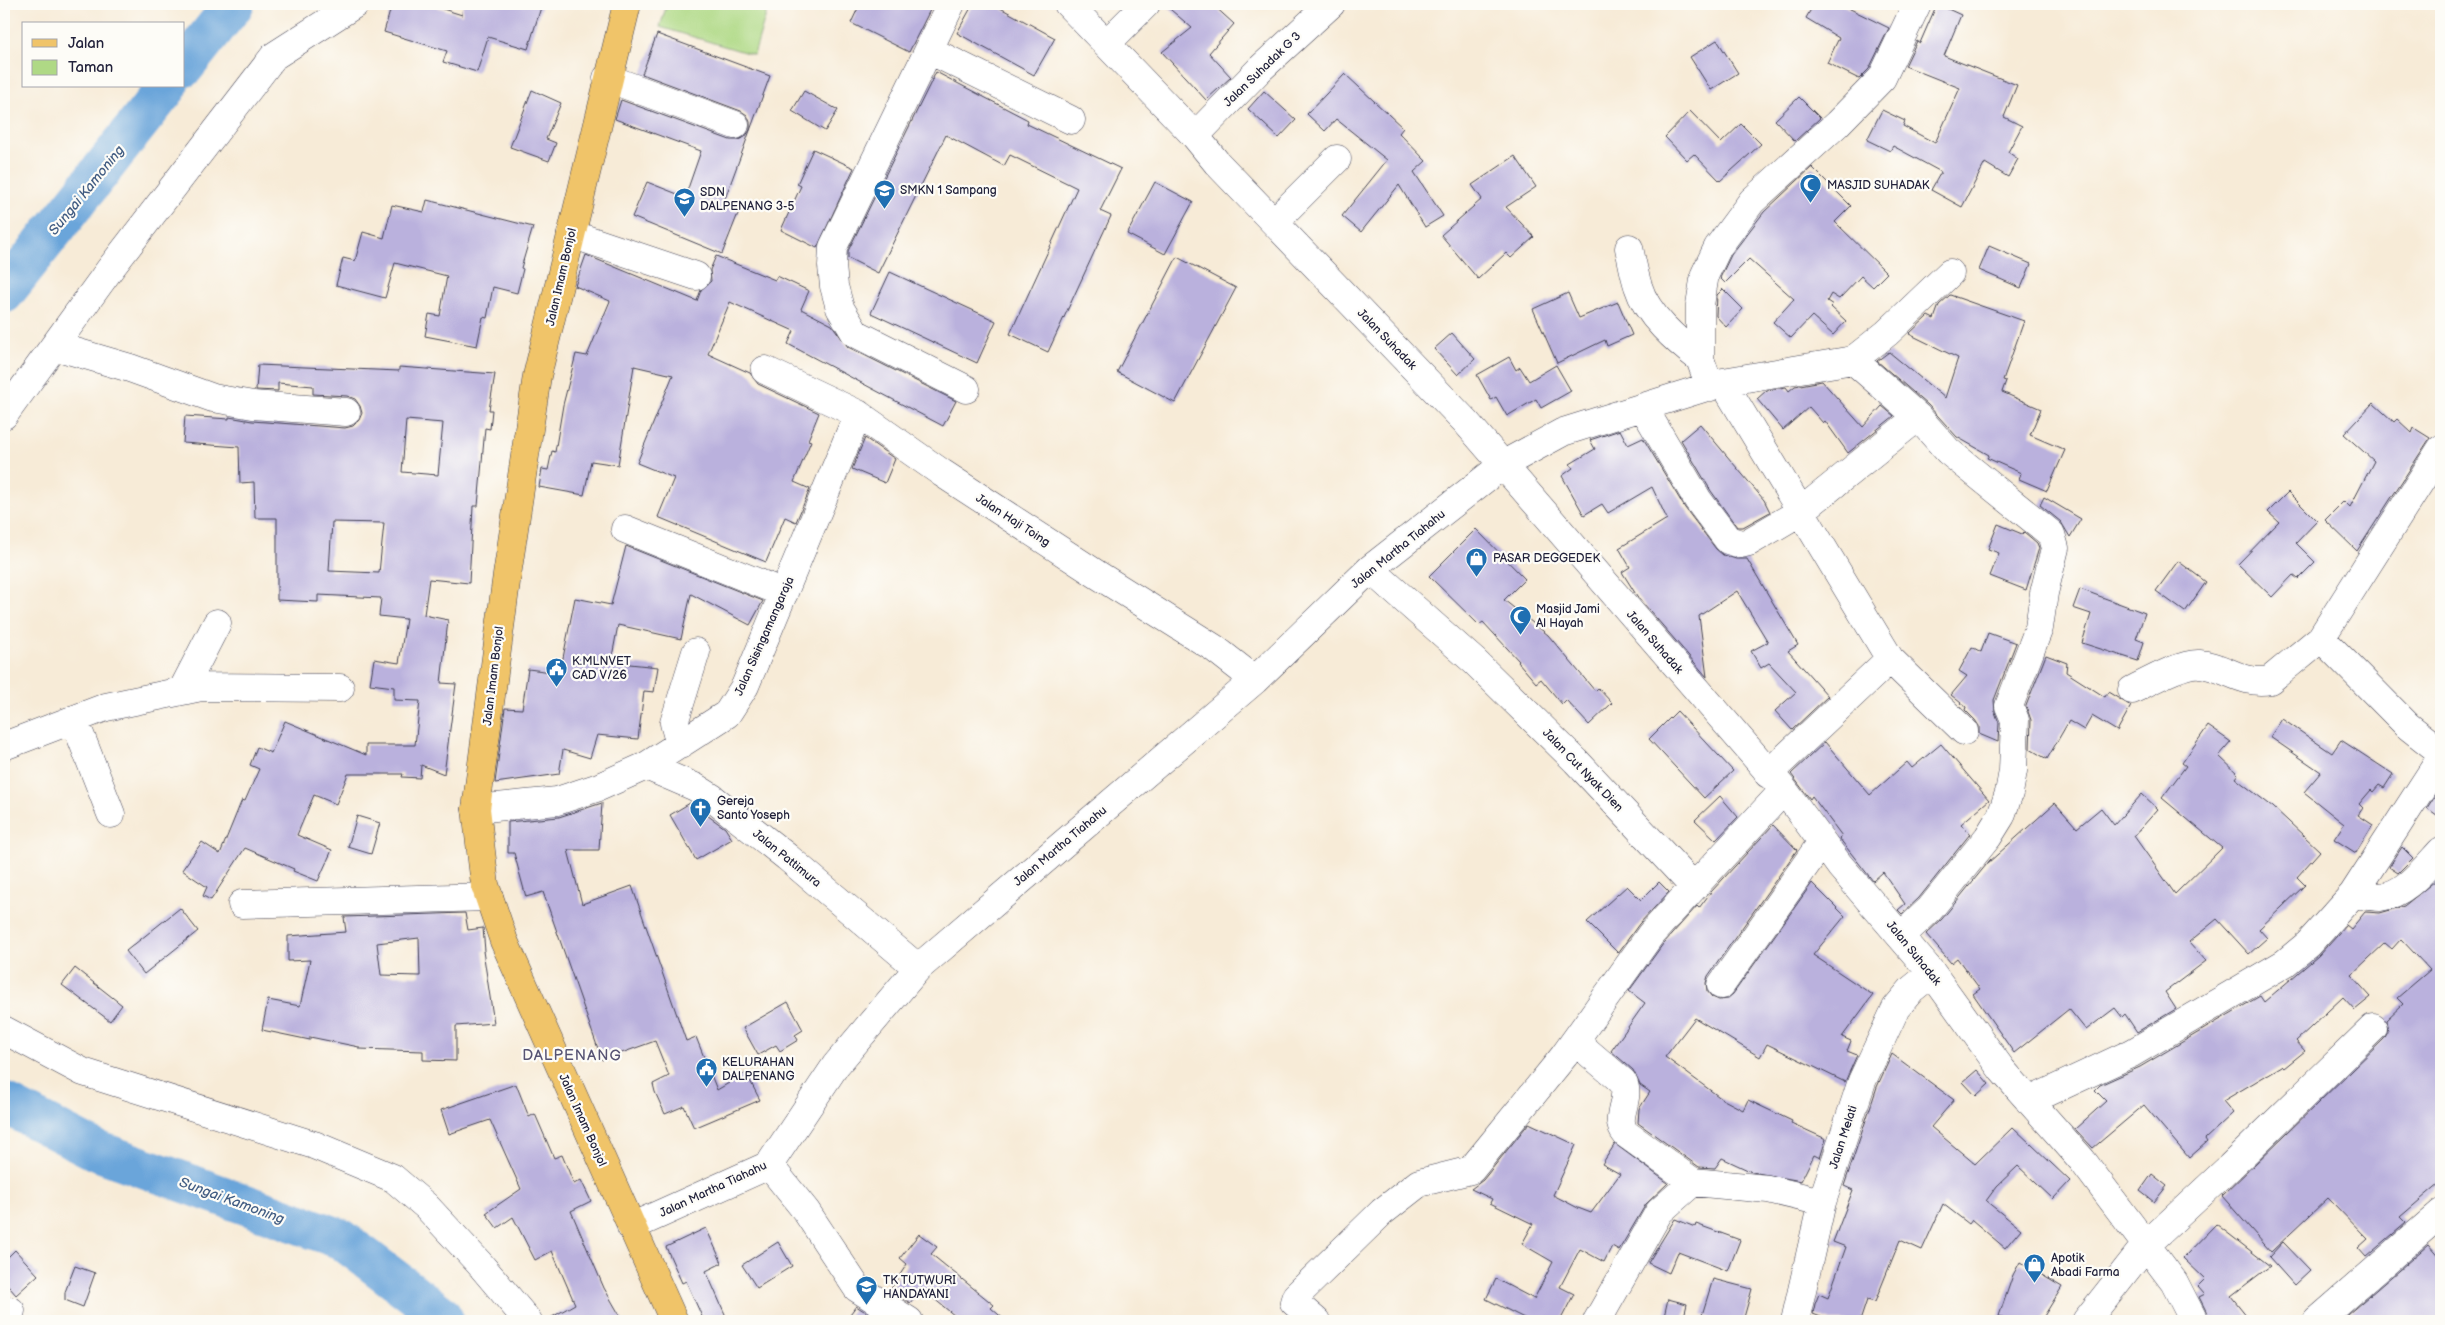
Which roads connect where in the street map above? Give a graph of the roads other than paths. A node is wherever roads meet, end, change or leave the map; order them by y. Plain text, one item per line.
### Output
1 (355, 4) edge
2 (626, 4) edge
3 (950, 4) edge
4 (1068, 4) edge
5 (1146, 4) edge
6 (1332, 4) edge
7 (1917, 4) edge
8 (1107, 43) junction
9 (929, 50) junction
10 (607, 78) junction
11 (1072, 120) dead end
12 (735, 125) dead end
13 (1194, 136) junction
14 (1338, 159) dead end
15 (1274, 222) junction
16 (571, 234) junction
17 (1629, 248) dead end
18 (1950, 273) dead end
19 (696, 276) dead end
20 (55, 346) junction
21 (1700, 359) junction
22 (1853, 360) junction
23 (765, 370) dead end
24 (1717, 384) junction
25 (966, 389) dead end
26 (1643, 407) junction
27 (346, 412) dead end
28 (858, 414) junction
29 (4, 415) edge
30 (1918, 417) junction
31 (2441, 449) edge
32 (1504, 464) junction
33 (1800, 512) junction
34 (626, 529) dead end
35 (1370, 569) junction
36 (784, 593) junction
37 (217, 623) dead end
38 (2321, 638) junction
39 (696, 652) dead end
40 (1890, 659) junction
41 (1255, 680) junction
42 (340, 688) dead end
43 (2132, 690) dead end
44 (182, 691) junction
45 (74, 719) junction
46 (1964, 731) dead end
47 (680, 745) junction
48 (4, 746) edge
49 (2441, 752) edge
50 (2441, 758) edge
51 (646, 766) junction
52 (1776, 782) junction
53 (476, 809) junction
54 (111, 814) dead end
55 (1822, 842) junction
56 (2441, 852) edge
57 (1694, 887) junction
58 (2353, 894) junction
59 (489, 897) junction
60 (242, 904) dead end
61 (1901, 936) junction
62 (918, 968) junction
63 (1932, 973) junction
64 (1721, 985) dead end
65 (2373, 1028) dead end
66 (4, 1030) edge
67 (1575, 1041) junction
68 (2029, 1101) junction
69 (769, 1165) junction
70 (1693, 1182) junction
71 (1822, 1202) junction
72 (2441, 1213) edge
73 (631, 1227) junction
74 (2145, 1246) junction
75 (528, 1321) edge
76 (674, 1321) edge
77 (910, 1321) edge
78 (1316, 1321) edge
79 (1597, 1321) edge
80 (1794, 1321) edge
81 (2086, 1321) edge
82 (2194, 1321) edge
83 (2317, 1321) edge

1 - 20 street
2 - 10 main road, Jalan Imam Bonjol
3 - 9 street
4 - 8 street, Jalan Suhadak
5 - 8 street
6 - 13 street, Jalan Suhadak G 3
7 - 21 street
8 - 13 street, Jalan Suhadak
9 - 11 street
9 - 25 street
10 - 12 street
10 - 16 main road, Jalan Imam Bonjol
13 - 15 street, Jalan Suhadak
14 - 15 street
15 - 32 street, Jalan Suhadak
16 - 19 street
16 - 53 main road, Jalan Imam Bonjol
17 - 21 street
18 - 22 street
20 - 27 street
20 - 29 street
21 - 24 street
22 - 24 street, Jalan Martha Tiahahu
22 - 30 street
23 - 28 street, Jalan Haji Toing
24 - 26 street, Jalan Martha Tiahahu
24 - 33 street
26 - 32 street, Jalan Martha Tiahahu
26 - 33 street
28 - 36 street, Jalan Sisingamangaraja
28 - 41 street, Jalan Haji Toing
30 - 33 street
30 - 61 street
31 - 38 street
32 - 35 street, Jalan Martha Tiahahu
32 - 52 street, Jalan Suhadak
33 - 40 street
34 - 36 street
35 - 41 street, Jalan Martha Tiahahu
35 - 57 street, Jalan Cut Nyak Dien
36 - 47 street, Jalan Sisingamangaraja
37 - 44 street
38 - 43 street
38 - 49 street
39 - 47 street
40 - 46 street
40 - 52 street
41 - 62 street, Jalan Martha Tiahahu
42 - 44 street
44 - 45 street
45 - 48 street
45 - 54 street
47 - 51 street, Jalan Sisingamangaraja
50 - 58 street
51 - 53 street, Jalan Sisingamangaraja
51 - 62 street, Jalan Pattimura
52 - 55 street, Jalan Suhadak
52 - 57 street
53 - 59 main road, Jalan Imam Bonjol
55 - 61 street, Jalan Suhadak
55 - 64 street
56 - 58 street
57 - 67 street
58 - 68 street
59 - 60 street
59 - 73 main road, Jalan Imam Bonjol
61 - 63 street, Jalan Suhadak
62 - 69 street, Jalan Martha Tiahahu
63 - 68 street, Jalan Suhadak
63 - 71 street, Jalan Melati
65 - 74 street
66 - 75 street
67 - 70 street
67 - 78 street
68 - 74 street, Jalan Suhadak
69 - 73 street, Jalan Martha Tiahahu
69 - 77 street
70 - 71 street
70 - 79 street
71 - 80 street, Jalan Melati
72 - 83 street
73 - 76 main road, Jalan Imam Bonjol
74 - 81 street
74 - 82 street, Jalan Suhadak

